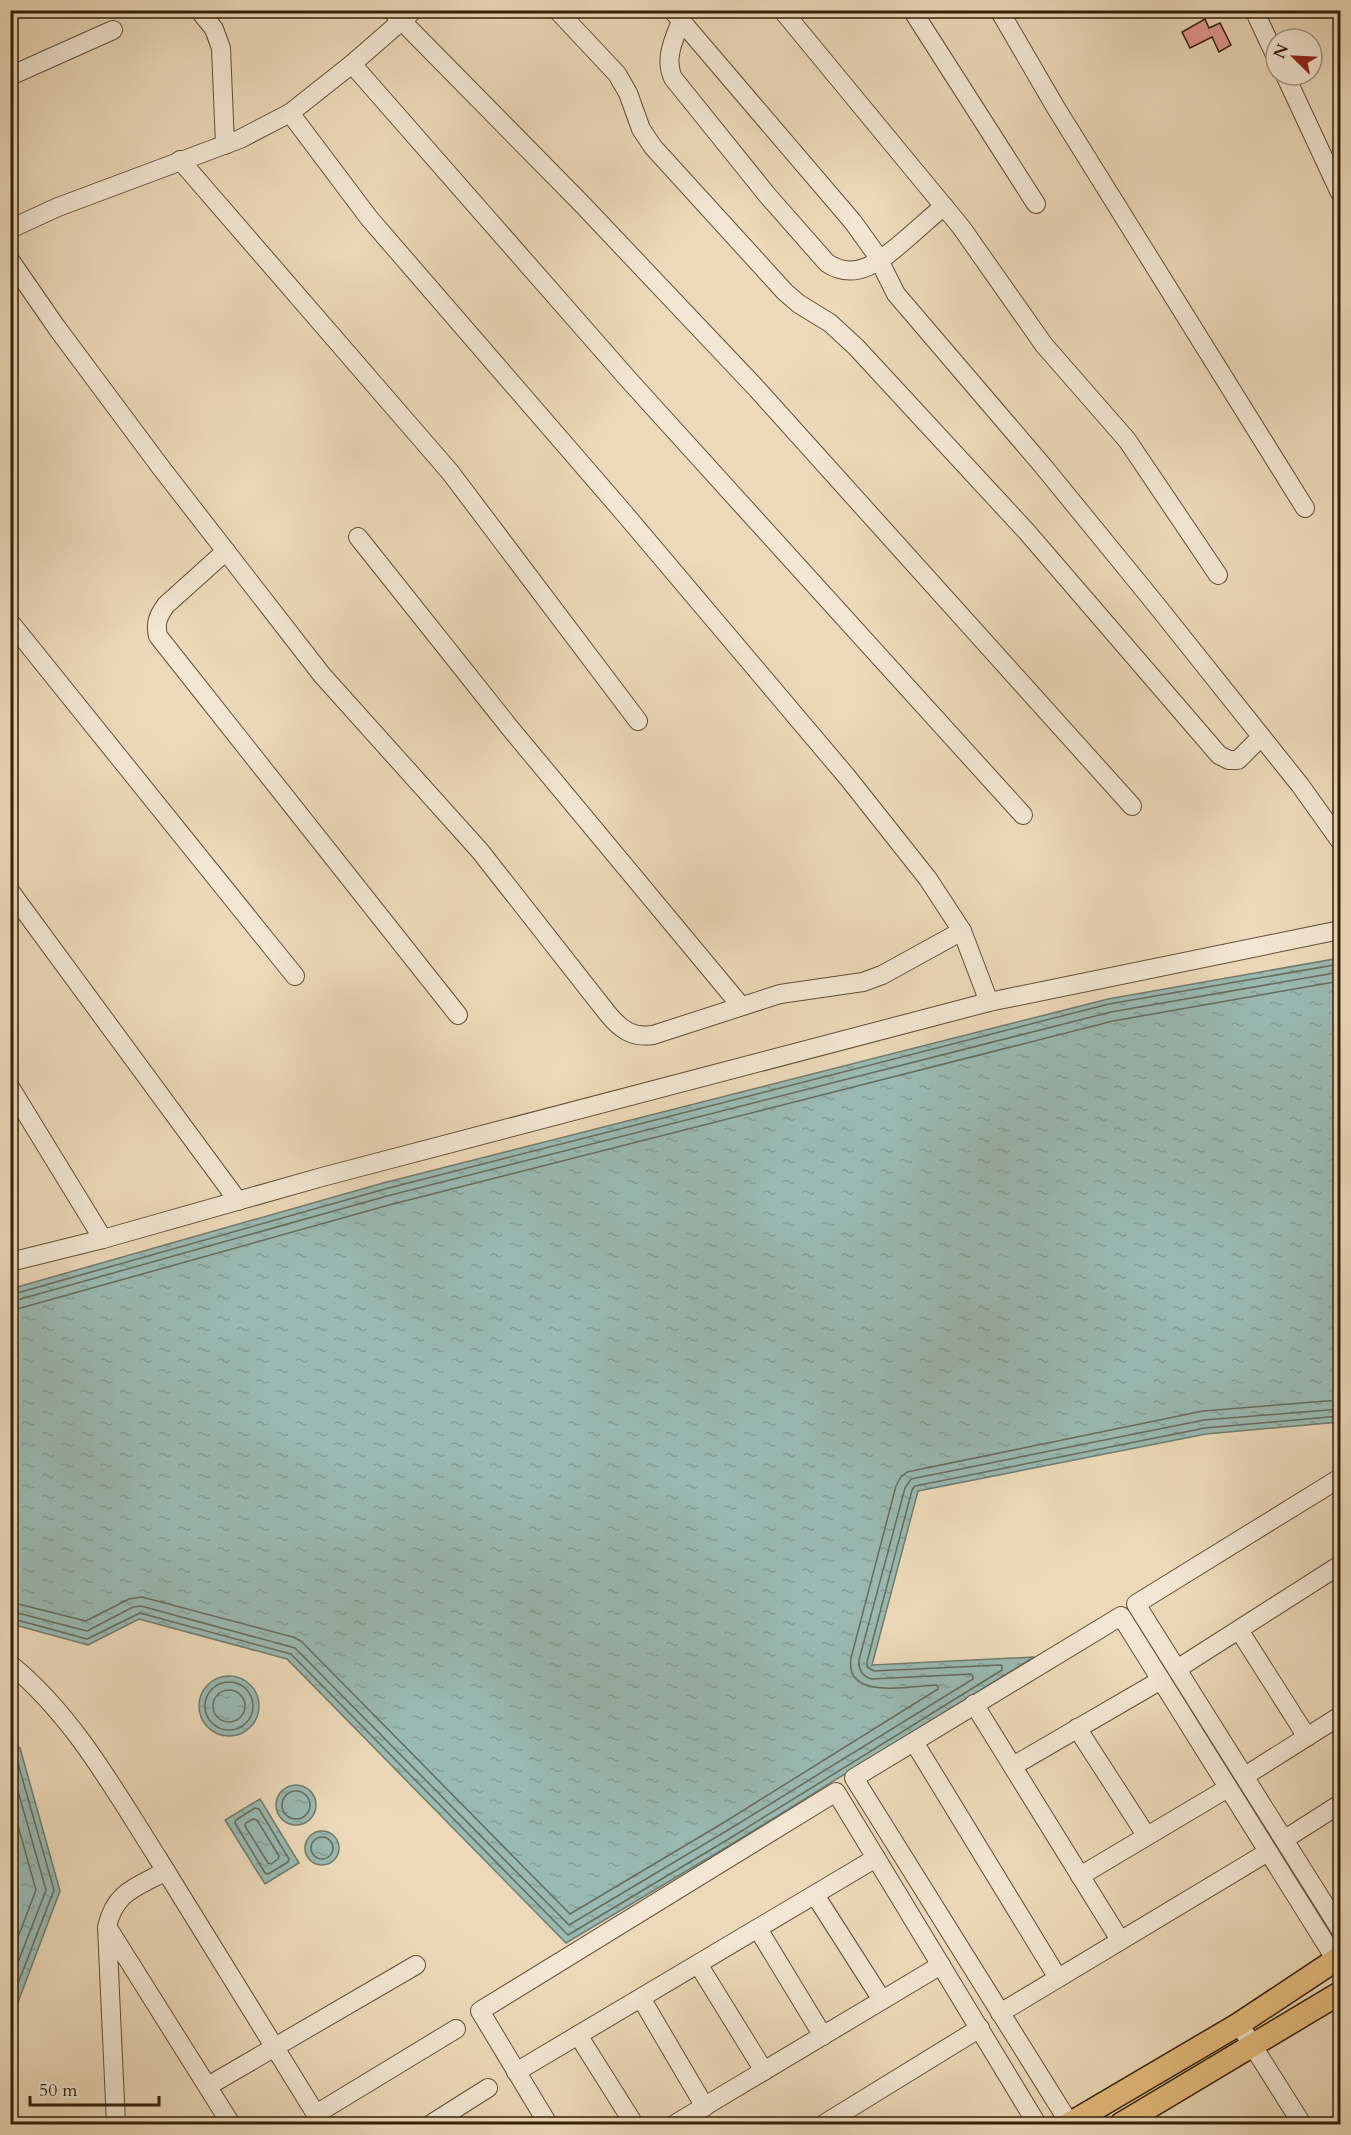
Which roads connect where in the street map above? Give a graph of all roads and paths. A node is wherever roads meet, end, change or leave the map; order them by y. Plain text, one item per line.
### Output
1 (199, 10) edge
2 (557, 10) edge
3 (782, 10) edge
4 (912, 10) edge
5 (999, 10) edge
6 (1254, 10) edge
7 (403, 14) edge
8 (677, 16) edge
9 (113, 30) dead end
10 (1264, 31) edge
11 (352, 64) junction
12 (11, 76) edge
13 (1290, 87) edge
14 (290, 113) junction
15 (225, 145) junction
16 (180, 160) junction
17 (1341, 193) edge
18 (1036, 204) dead end
19 (944, 206) junction
20 (10, 229) edge
21 (10, 260) edge
22 (880, 261) junction
23 (1305, 508) dead end
24 (358, 537) dead end
25 (226, 551) junction
26 (1218, 575) dead end
27 (10, 622) edge
28 (638, 721) dead end
29 (1261, 737) junction
30 (1132, 806) dead end
31 (1023, 815) dead end
32 (1341, 841) edge
33 (10, 891) edge
34 (1341, 930) edge
35 (962, 931) junction
36 (295, 976) dead end
37 (989, 1002) junction
38 (741, 1006) junction
39 (458, 1014) dead end
40 (10, 1087) edge
41 (238, 1201) junction
42 (103, 1239) junction
43 (10, 1262) edge
44 (1341, 1478) edge
45 (1341, 1565) edge
46 (1239, 1630) junction
47 (10, 1664) edge
48 (1177, 1669) junction
49 (1161, 1680) junction
50 (974, 1704) junction
51 (1341, 1716) edge
52 (1077, 1728) junction
53 (1307, 1737) junction
54 (914, 1742) junction
55 (1013, 1767) junction
56 (1245, 1776) junction
57 (1228, 1788) junction
58 (1341, 1804) edge
59 (1146, 1835) junction
60 (1285, 1839) junction
61 (1268, 1851) junction
62 (876, 1858) junction
63 (166, 1871) junction
64 (1080, 1876) junction
65 (814, 1895) junction
66 (107, 1927) junction
67 (758, 1929) junction
68 (1341, 1929) edge
69 (1120, 1940) junction
70 (1338, 1959) edge
71 (698, 1964) junction
72 (416, 1965) dead end
73 (941, 1965) junction
74 (1058, 1978) junction
75 (1341, 1993) edge
76 (641, 1998) junction
77 (882, 2000) junction
78 (1000, 2013) junction
79 (1239, 2024) junction
80 (980, 2028) junction
81 (456, 2029) dead end
82 (578, 2035) junction
83 (823, 2036) junction
84 (274, 2046) junction
85 (1252, 2046) junction
86 (764, 2071) junction
87 (516, 2072) junction
88 (208, 2086) junction
89 (488, 2088) dead end
90 (705, 2107) junction
91 (319, 2119) edge
92 (116, 2124) edge
93 (231, 2124) edge
94 (431, 2124) edge
95 (548, 2124) edge
96 (634, 2124) edge
97 (675, 2124) edge
98 (824, 2124) edge
99 (1037, 2124) edge
100 (1070, 2124) edge
101 (1121, 2124) edge
102 (1302, 2124) edge

1 - 15 street
2 - 29 street
3 - 19 street
4 - 18 street
5 - 23 street
6 - 10 street
7 - 11 street
7 - 30 street
8 - 22 street
8 - 22 street
9 - 12 street
11 - 14 street
11 - 31 street
13 - 17 street
14 - 15 street
14 - 35 street
15 - 16 street
16 - 20 street
16 - 28 street
19 - 22 street
19 - 26 street
21 - 25 street
22 - 29 street
24 - 38 street
25 - 38 street
25 - 39 street
27 - 36 street
29 - 32 street
33 - 41 street
34 - 37 street
35 - 37 street
35 - 38 street
37 - 41 street
40 - 42 street
41 - 42 street
42 - 43 street
44 - 48 street
45 - 46 street
46 - 48 street
46 - 53 street
47 - 63 street
48 - 56 street
49 - 50 street
49 - 52 street
49 - 57 street
50 - 54 street
50 - 55 street
51 - 53 street
52 - 55 street
52 - 59 street
53 - 56 street
54 - 74 street
54 - 78 street
55 - 64 street
56 - 60 street
57 - 59 street
57 - 61 street
58 - 60 street
59 - 64 street
60 - 68 street
61 - 69 street
61 - 70 street
62 - 65 street
62 - 73 street
62 - 87 street
63 - 66 street
63 - 84 street
64 - 69 street
65 - 67 street
65 - 77 street
66 - 88 street
66 - 92 street
67 - 71 street
67 - 83 street
69 - 74 street
70 - 79 main road
71 - 76 street
71 - 86 street
72 - 84 street
73 - 77 street
73 - 80 street
74 - 78 street
75 - 85 main road
76 - 82 street
76 - 90 street
77 - 83 street
78 - 100 street
79 - 85 street
79 - 100 main road
80 - 98 street
80 - 99 street
81 - 91 street
82 - 87 street
82 - 96 street
83 - 86 street
84 - 88 street
84 - 91 street
85 - 101 main road
85 - 102 street
86 - 90 street
87 - 95 street
88 - 93 street
89 - 94 street
90 - 97 street

